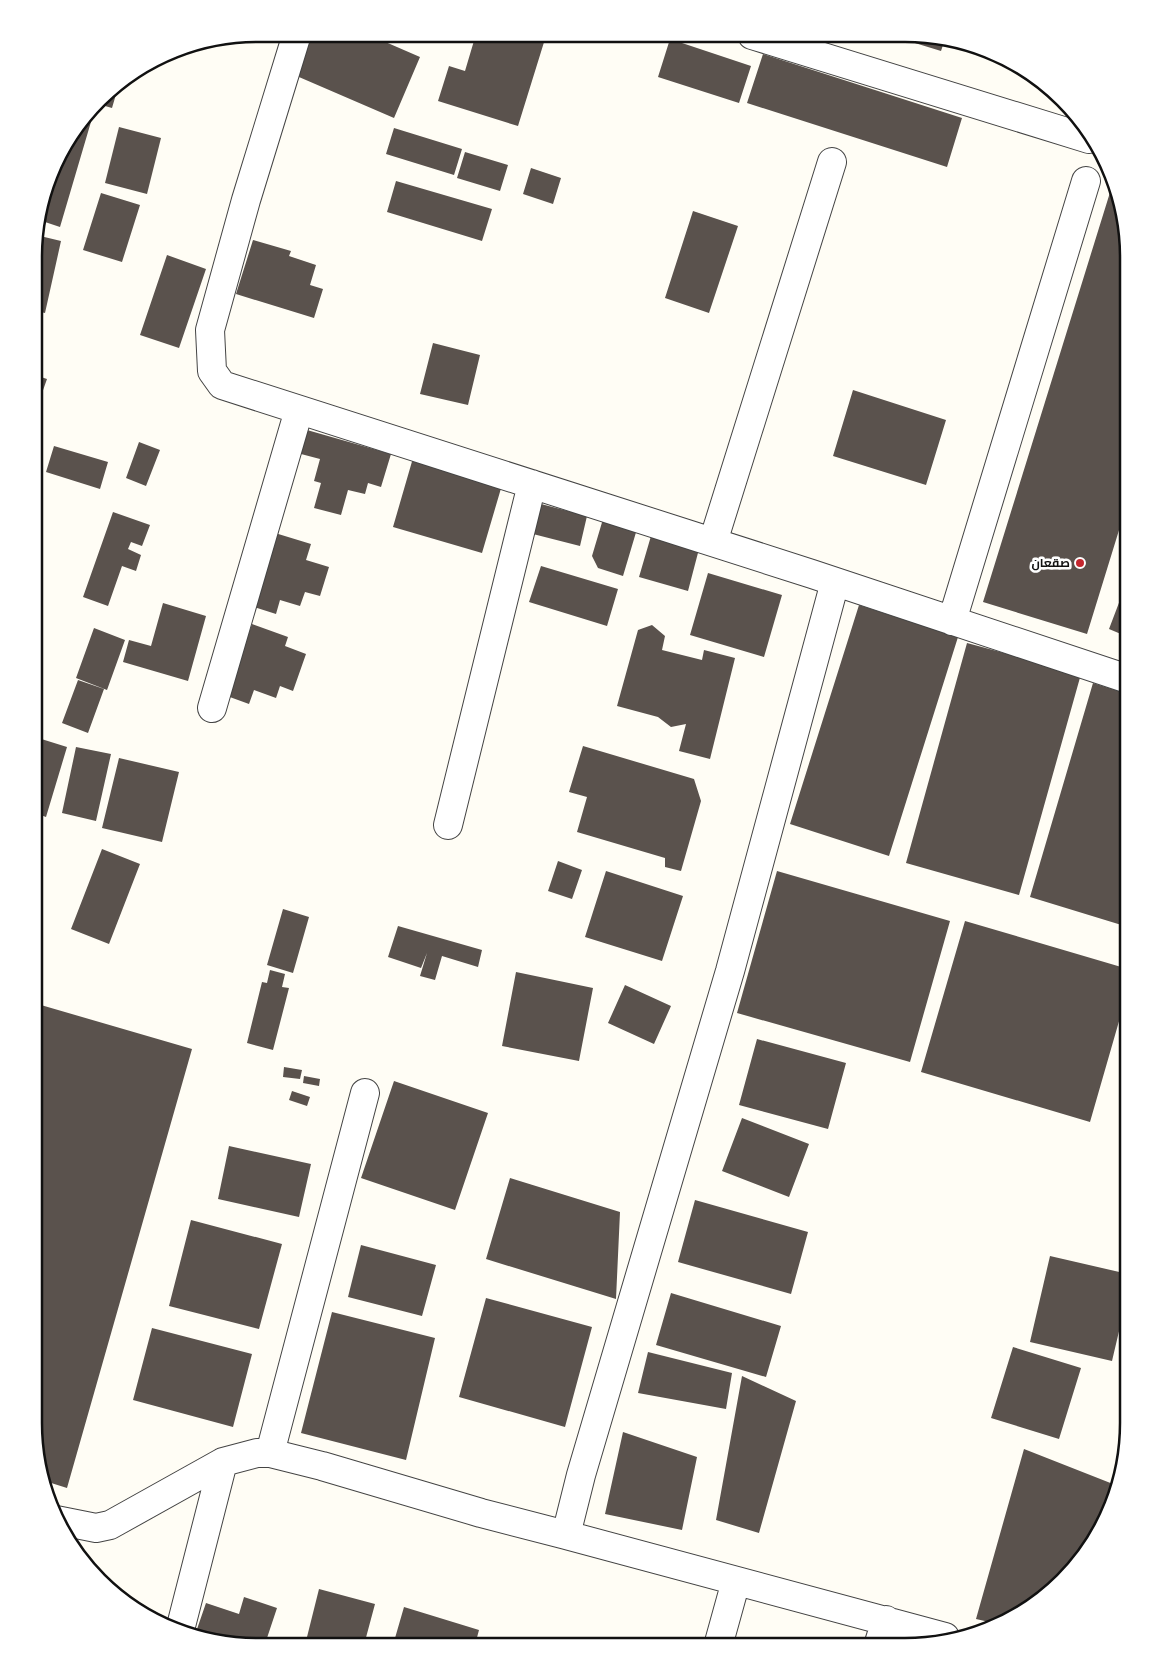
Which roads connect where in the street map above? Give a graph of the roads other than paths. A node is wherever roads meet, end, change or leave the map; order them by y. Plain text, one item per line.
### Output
1 (295, 42) edge
2 (804, 42) edge
3 (826, 45) edge
4 (1082, 136) edge
5 (832, 162) dead end
6 (1086, 181) dead end
7 (299, 410) junction
8 (532, 484) junction
9 (712, 542) junction
10 (836, 582) junction
11 (952, 621) junction
12 (1120, 676) edge
13 (212, 708) dead end
14 (448, 826) dead end
15 (365, 1093) dead end
16 (270, 1454) junction
17 (223, 1462) junction
18 (67, 1522) edge
19 (566, 1535) junction
20 (736, 1581) junction
21 (886, 1620) junction
22 (182, 1623) edge
23 (937, 1635) edge
24 (720, 1638) edge
25 (880, 1638) edge

1 - 7 street
2 - 3 street
3 - 4 street
5 - 9 street
6 - 11 street
7 - 8 street
7 - 13 street
8 - 9 street
8 - 14 street
9 - 10 street
10 - 11 street
10 - 19 street
11 - 12 street
15 - 16 street
16 - 17 street
16 - 19 street
17 - 18 street
17 - 22 street
19 - 20 street
20 - 21 street
20 - 24 street
21 - 23 street
21 - 25 street

